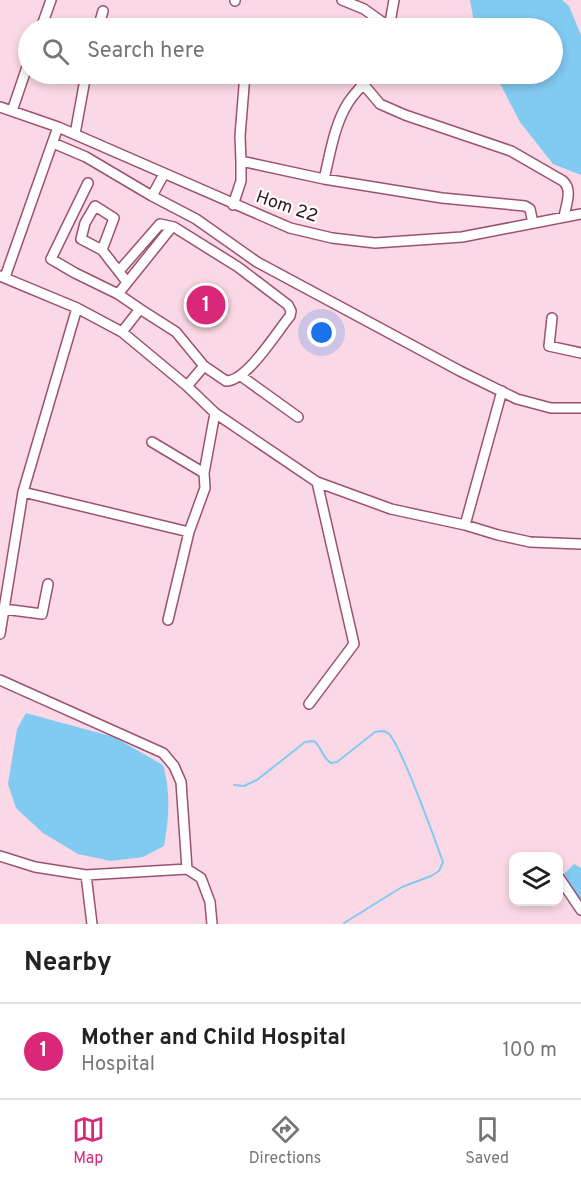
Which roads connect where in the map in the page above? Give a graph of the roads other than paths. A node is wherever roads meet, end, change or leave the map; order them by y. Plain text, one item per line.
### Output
1 (51, 0) edge
2 (342, 0) edge
3 (394, 0) edge
4 (103, 11) dead end
5 (45, 18) edge
6 (101, 18) edge
7 (376, 18) edge
8 (391, 18) edge
9 (21, 84) edge
10 (84, 84) edge
11 (244, 84) edge
12 (364, 85) joint
13 (0, 107) edge
14 (12, 111) junction
15 (58, 127) junction
16 (75, 134) junction
17 (53, 143) junction
18 (241, 161) junction
19 (164, 174) junction
20 (324, 179) junction
21 (88, 183) dead end
22 (152, 196) junction
23 (233, 205) junction
24 (581, 214) edge
25 (564, 217) junction
26 (533, 223) junction
27 (174, 227) junction
28 (102, 250) junction
29 (119, 271) junction
30 (3, 277) edge
31 (128, 282) junction
32 (118, 294) junction
33 (77, 308) junction
34 (140, 309) junction
35 (552, 318) dead end
36 (122, 332) junction
37 (581, 353) edge
38 (204, 366) junction
39 (241, 376) junction
40 (187, 386) junction
41 (502, 391) junction
42 (581, 408) edge
43 (215, 413) junction
44 (298, 417) dead end
45 (152, 442) dead end
46 (204, 473) junction
47 (317, 482) junction
48 (22, 492) junction
49 (465, 525) junction
50 (189, 532) junction
51 (581, 544) edge
52 (48, 584) dead end
53 (4, 609) junction
54 (168, 620) dead end
55 (0, 634) edge
56 (0, 680) edge
57 (309, 704) dead end
58 (0, 856) edge
59 (187, 869) junction
60 (86, 875) junction
61 (563, 883) edge
62 (581, 910) edge
63 (92, 924) edge
64 (212, 924) edge

1 - 5 street
2 - 7 street
3 - 8 street
4 - 6 street
9 - 14 street
10 - 16 street
11 - 18 street
12 - 20 street
12 - 25 street
13 - 14 street, Hom 22
14 - 15 street, Hom 22
15 - 16 street, Hom 22
15 - 17 street
16 - 19 street, Hom 22
17 - 22 street
17 - 30 street
18 - 20 street
18 - 23 street
19 - 22 street
19 - 23 street, Hom 22
20 - 26 street
21 - 32 street
22 - 41 street
23 - 26 street, Hom 22
24 - 25 street, Hom 22
25 - 26 street, Hom 22
27 - 29 street
27 - 31 street
27 - 39 street
28 - 28 street
28 - 29 street
29 - 31 street
30 - 33 street
31 - 32 street
32 - 34 street
33 - 36 street
33 - 48 street
34 - 36 street
34 - 38 street
35 - 37 street
36 - 40 street
38 - 39 street
38 - 40 street
39 - 44 street
40 - 43 street
41 - 42 street
41 - 49 street
43 - 46 street
43 - 47 street
45 - 46 street
46 - 50 street
47 - 49 street
47 - 57 street
48 - 50 street
48 - 53 street
49 - 51 street
50 - 54 street
52 - 53 street
53 - 55 street
56 - 59 street
58 - 60 street
59 - 60 street
59 - 64 street
60 - 63 street
61 - 62 street

